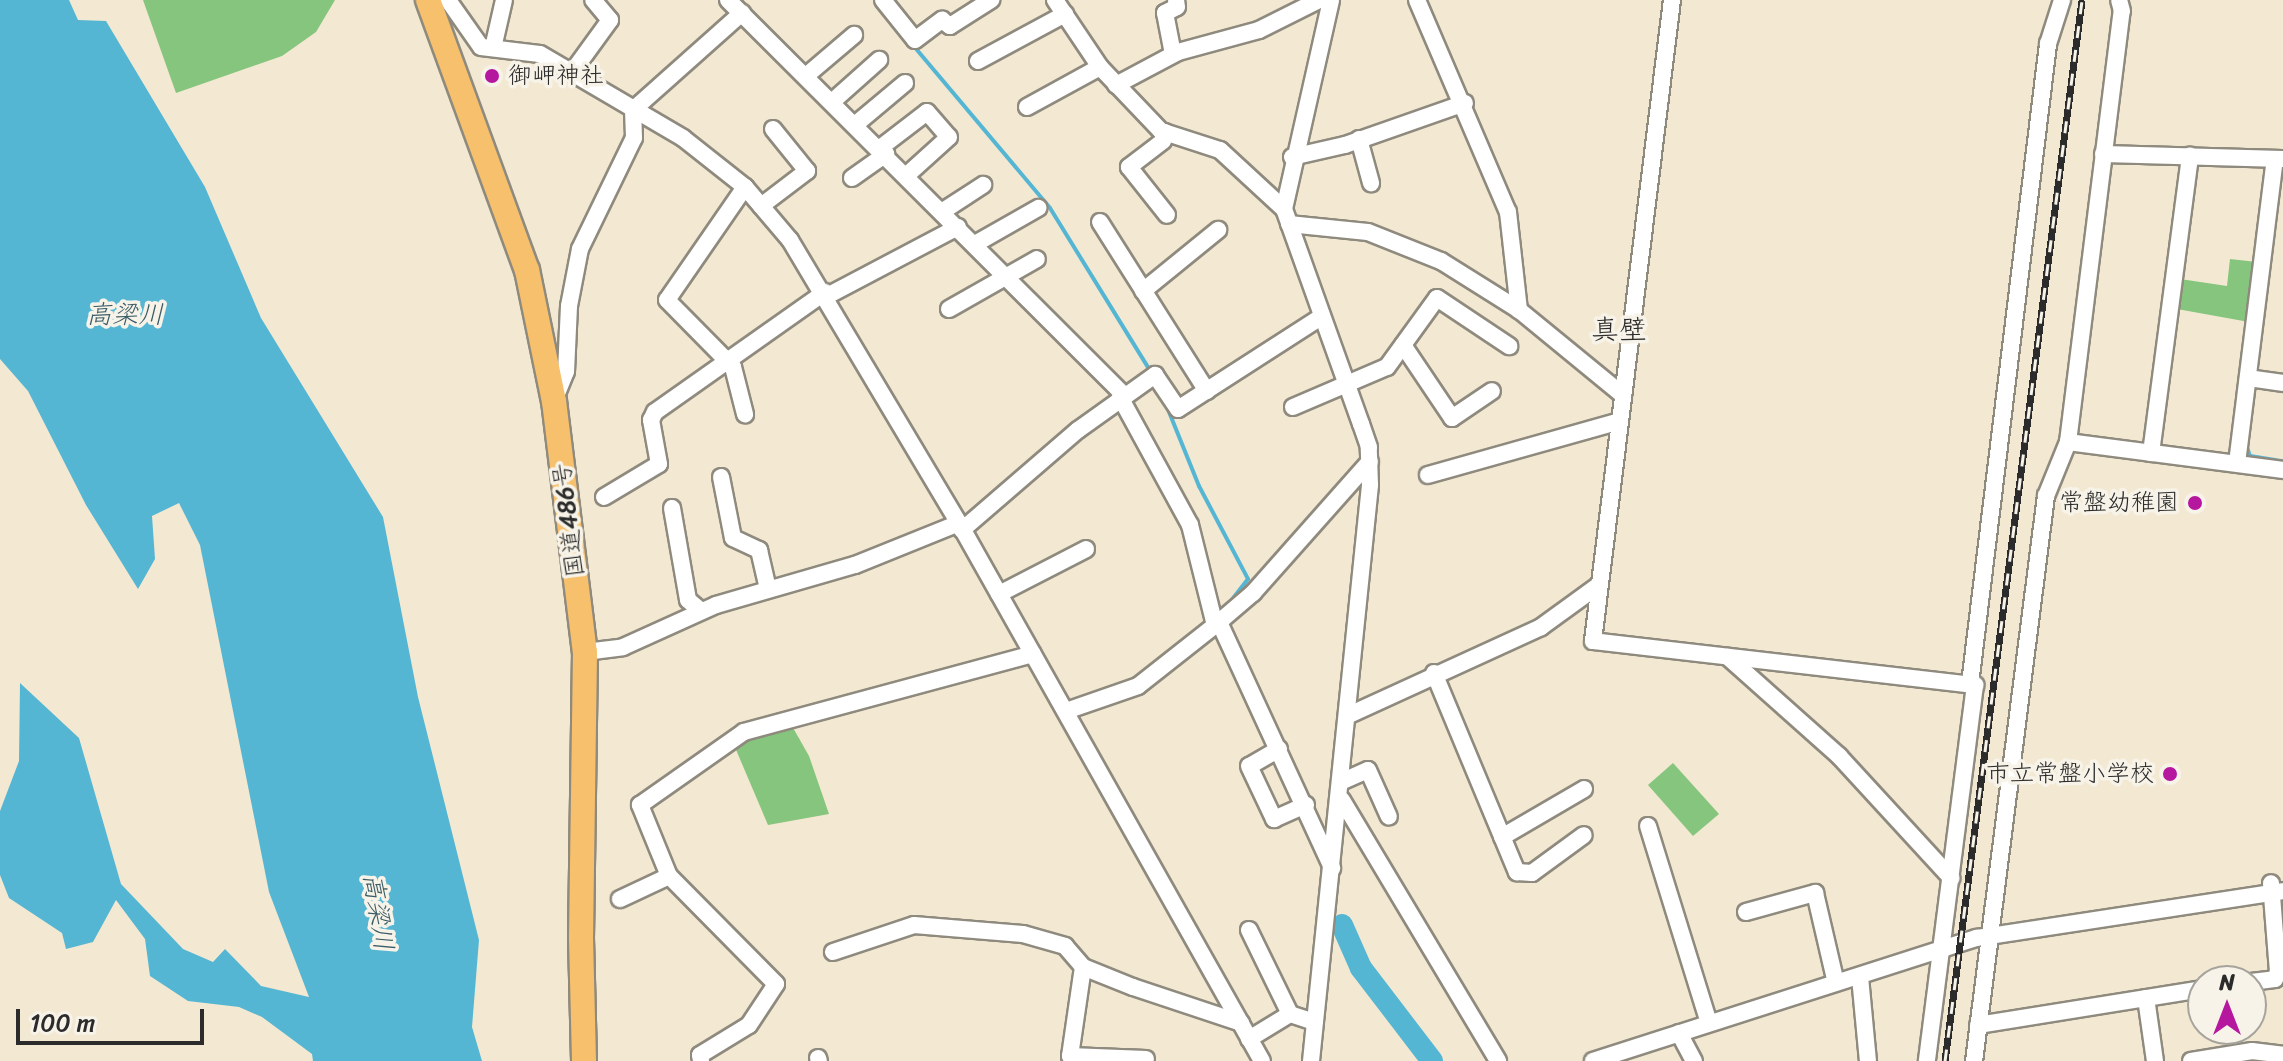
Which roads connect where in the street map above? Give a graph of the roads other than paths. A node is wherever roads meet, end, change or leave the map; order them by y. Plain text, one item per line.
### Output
1 (428, 0) edge
2 (448, 0) edge
3 (504, 0) edge
4 (593, 0) edge
5 (728, 0) edge
6 (883, 0) edge
7 (991, 0) edge
8 (1176, 0) edge
9 (1319, 0) edge
10 (1331, 0) edge
11 (1417, 0) edge
12 (1672, 0) edge
13 (2062, 0) edge
14 (2119, 0) edge
15 (1064, 6) edge
16 (742, 13) junction
17 (854, 35) dead end
18 (493, 48) junction
19 (1173, 54) junction
20 (879, 60) dead end
21 (978, 61) dead end
22 (1100, 67) junction
23 (573, 71) junction
24 (807, 75) junction
25 (905, 83) dead end
26 (1116, 85) junction
27 (833, 101) junction
28 (1465, 103) junction
29 (1027, 107) dead end
30 (633, 110) junction
31 (856, 124) junction
32 (773, 129) dead end
33 (1165, 132) junction
34 (1359, 139) junction
35 (883, 151) junction
36 (2103, 154) junction
37 (2190, 156) junction
38 (1292, 157) junction
39 (2279, 159) edge
40 (907, 175) junction
41 (852, 178) dead end
42 (1371, 183) dead end
43 (983, 185) dead end
44 (745, 187) junction
45 (761, 206) junction
46 (1038, 208) dead end
47 (943, 211) junction
48 (1167, 215) dead end
49 (1286, 217) junction
50 (1100, 222) dead end
51 (958, 227) junction
52 (1218, 230) dead end
53 (975, 244) junction
54 (1037, 259) dead end
55 (1007, 276) junction
56 (1143, 291) junction
57 (826, 294) junction
58 (949, 309) dead end
59 (1519, 310) junction
60 (1321, 317) junction
61 (1403, 345) junction
62 (1509, 346) dead end
63 (726, 358) junction
64 (2248, 378) junction
65 (1346, 383) junction
66 (2283, 383) edge
67 (1207, 391) junction
68 (1492, 391) dead end
69 (1623, 395) junction
70 (1122, 396) junction
71 (554, 401) junction
72 (1293, 407) dead end
73 (745, 414) dead end
74 (1620, 421) junction
75 (2068, 442) junction
76 (2151, 453) junction
77 (1370, 461) junction
78 (2237, 463) junction
79 (2283, 470) edge
80 (1428, 475) dead end
81 (721, 477) dead end
82 (604, 497) dead end
83 (672, 508) dead end
84 (961, 526) junction
85 (1086, 549) dead end
86 (1599, 585) junction
87 (768, 588) junction
88 (999, 594) junction
89 (701, 611) junction
90 (1217, 624) junction
91 (585, 652) junction
92 (1033, 654) junction
93 (1726, 656) junction
94 (1434, 673) junction
95 (1970, 684) junction
96 (1066, 711) junction
97 (1349, 715) junction
98 (1279, 749) junction
99 (1343, 781) junction
100 (1584, 789) dead end
101 (1341, 798) junction
102 (1306, 805) junction
103 (1389, 817) dead end
104 (1648, 826) dead end
105 (1584, 835) dead end
106 (1502, 837) junction
107 (1332, 870) junction
108 (669, 876) junction
109 (1951, 878) junction
110 (2279, 888) edge
111 (620, 899) dead end
112 (1746, 912) dead end
113 (1249, 930) dead end
114 (1989, 936) junction
115 (1941, 949) junction
116 (833, 952) dead end
117 (1083, 967) junction
118 (1860, 977) junction
119 (2267, 980) edge
120 (1836, 983) junction
121 (2187, 992) edge
122 (2146, 998) junction
123 (1290, 1014) junction
124 (1315, 1022) junction
125 (1241, 1023) junction
126 (1709, 1023) junction
127 (1978, 1025) junction
128 (1679, 1033) junction
129 (1249, 1039) junction
130 (2283, 1055) edge
131 (1146, 1059) edge
132 (584, 1061) edge
133 (701, 1061) edge
134 (1262, 1061) edge
135 (1311, 1061) edge
136 (1498, 1061) edge
137 (1593, 1061) edge
138 (1694, 1061) edge
139 (1868, 1061) edge
140 (1927, 1061) edge
141 (1974, 1061) edge
142 (2155, 1061) edge
143 (2191, 1061) edge

1 - 71 highway, 国道486号
2 - 18 street
3 - 18 street
4 - 23 street
5 - 16 street
6 - 7 street
8 - 19 street
9 - 19 street
10 - 38 street
11 - 28 street
12 - 69 street
13 - 95 street
14 - 36 street
15 - 21 street
15 - 22 street
16 - 24 street
16 - 30 street
17 - 24 street
18 - 23 street
19 - 26 street
20 - 27 street
22 - 26 street
22 - 29 street
23 - 30 street
24 - 27 street
25 - 31 street
26 - 33 street
27 - 31 street
28 - 34 street
28 - 59 street
30 - 44 street
30 - 71 street
31 - 35 street
32 - 45 street
33 - 48 street
33 - 49 street
34 - 38 street
34 - 42 street
35 - 40 street
35 - 40 street
35 - 41 street
36 - 37 street
36 - 75 street
37 - 39 street
37 - 76 street
38 - 49 street
39 - 64 street
40 - 47 street
43 - 47 street
44 - 45 street
44 - 63 street
45 - 57 street
46 - 53 street
47 - 51 street
49 - 59 street
49 - 60 street
50 - 56 street
51 - 53 street
51 - 57 street
52 - 56 street
53 - 55 street
54 - 55 street
55 - 58 street
55 - 70 street
56 - 67 street
57 - 63 street
57 - 84 street
59 - 69 street
60 - 65 street
60 - 67 street
61 - 62 street
61 - 65 street
61 - 68 street
63 - 73 street
63 - 82 street
64 - 66 street
64 - 78 street
65 - 72 street
65 - 77 street
67 - 70 street
69 - 74 street
70 - 84 street
70 - 90 street
71 - 91 highway, 国道486号
74 - 80 street
74 - 86 street
75 - 76 street
75 - 114 street
76 - 78 street
77 - 90 street
77 - 97 street
78 - 79 street
81 - 87 street
83 - 89 street
84 - 87 street
84 - 88 street
85 - 88 street
86 - 93 street
86 - 94 street
87 - 89 street
88 - 92 street
89 - 91 street
90 - 96 street
90 - 98 street
91 - 132 highway, 国道486号
92 - 96 street
92 - 108 street
93 - 95 street
93 - 109 street
94 - 97 street
94 - 106 street
95 - 109 street
96 - 125 street
97 - 99 street
98 - 102 street
98 - 102 street
99 - 101 street
99 - 103 street
100 - 106 street
101 - 107 street
101 - 136 street
102 - 107 street
104 - 126 street
105 - 106 street
107 - 124 street
108 - 111 street
108 - 133 street
109 - 115 street
110 - 114 street
110 - 119 street
112 - 120 street
113 - 123 street
114 - 115 street
114 - 127 street
115 - 118 street
115 - 140 street
116 - 117 street
117 - 125 street
117 - 131 street
118 - 120 street
118 - 139 street
120 - 126 street
121 - 122 street
122 - 127 street
122 - 142 street
123 - 124 street
123 - 129 street
124 - 135 street
125 - 129 street
126 - 128 street
127 - 141 street
128 - 137 street
128 - 138 street
129 - 134 street
130 - 143 street

